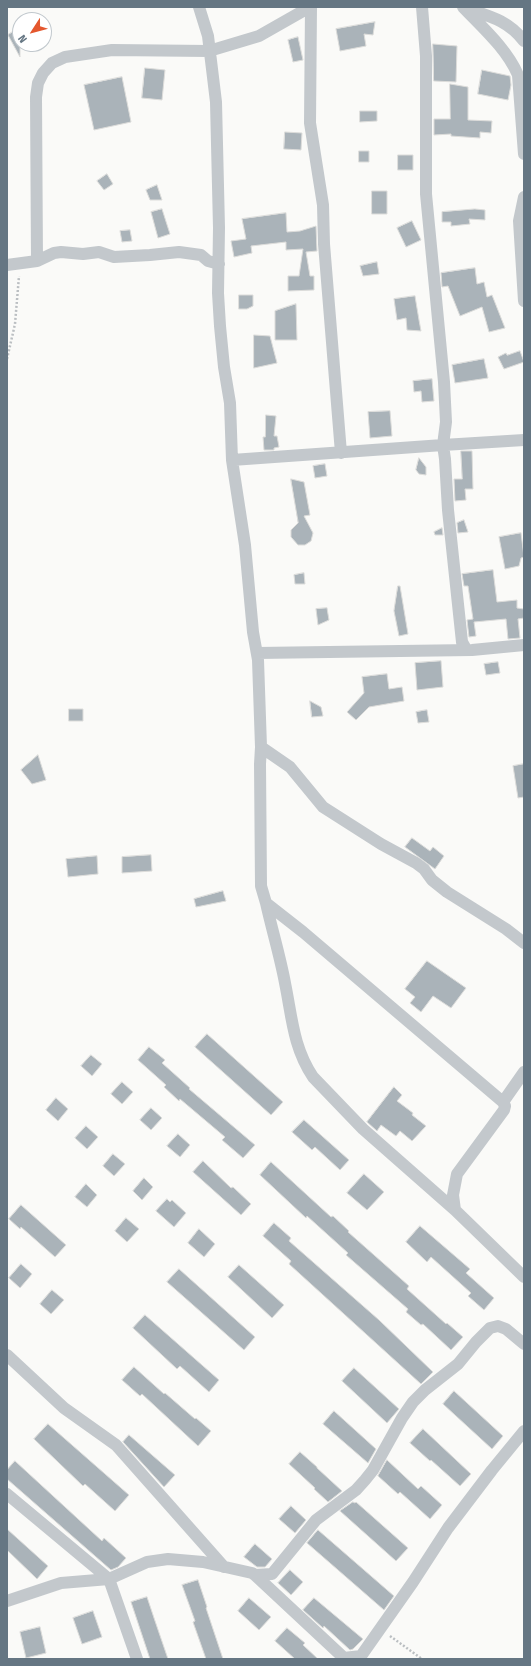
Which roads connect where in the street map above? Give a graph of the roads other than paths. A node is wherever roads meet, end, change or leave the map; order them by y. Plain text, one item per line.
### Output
1 (199, 7) edge
2 (310, 7) edge
3 (422, 7) edge
4 (463, 7) edge
5 (524, 41) edge
6 (209, 51) junction
7 (524, 154) edge
8 (524, 197) edge
9 (38, 262) junction
10 (219, 264) junction
11 (7, 265) edge
12 (524, 301) edge
13 (524, 440) edge
14 (443, 445) junction
15 (341, 453) junction
16 (232, 460) junction
17 (524, 645) edge
18 (466, 649) junction
19 (257, 653) junction
20 (261, 747) junction
21 (266, 903) junction
22 (524, 943) edge
23 (524, 1072) edge
24 (503, 1102) junction
25 (455, 1210) junction
26 (524, 1277) edge
27 (524, 1344) edge
28 (7, 1355) edge
29 (524, 1431) edge
30 (7, 1494) edge
31 (224, 1567) junction
32 (272, 1574) junction
33 (255, 1576) junction
34 (109, 1578) junction
35 (274, 1593) junction
36 (7, 1602) edge
37 (360, 1658) edge
38 (138, 1659) edge

1 - 6 street
2 - 6 street
2 - 15 street
3 - 14 street
4 - 5 street
4 - 7 street
6 - 9 street
6 - 10 street
8 - 12 street
9 - 10 street
9 - 11 street
10 - 16 street
13 - 14 street
14 - 15 street
14 - 18 street
15 - 16 street
16 - 19 street
17 - 18 street
18 - 19 street
19 - 20 street
20 - 21 street
20 - 22 street
21 - 24 street
21 - 25 street
23 - 24 street
24 - 25 street
25 - 26 street
27 - 32 street
28 - 31 street
29 - 37 street
30 - 34 street
31 - 33 street
31 - 34 street
32 - 33 street
32 - 35 street
33 - 35 street
34 - 36 street
34 - 38 street
35 - 37 street

